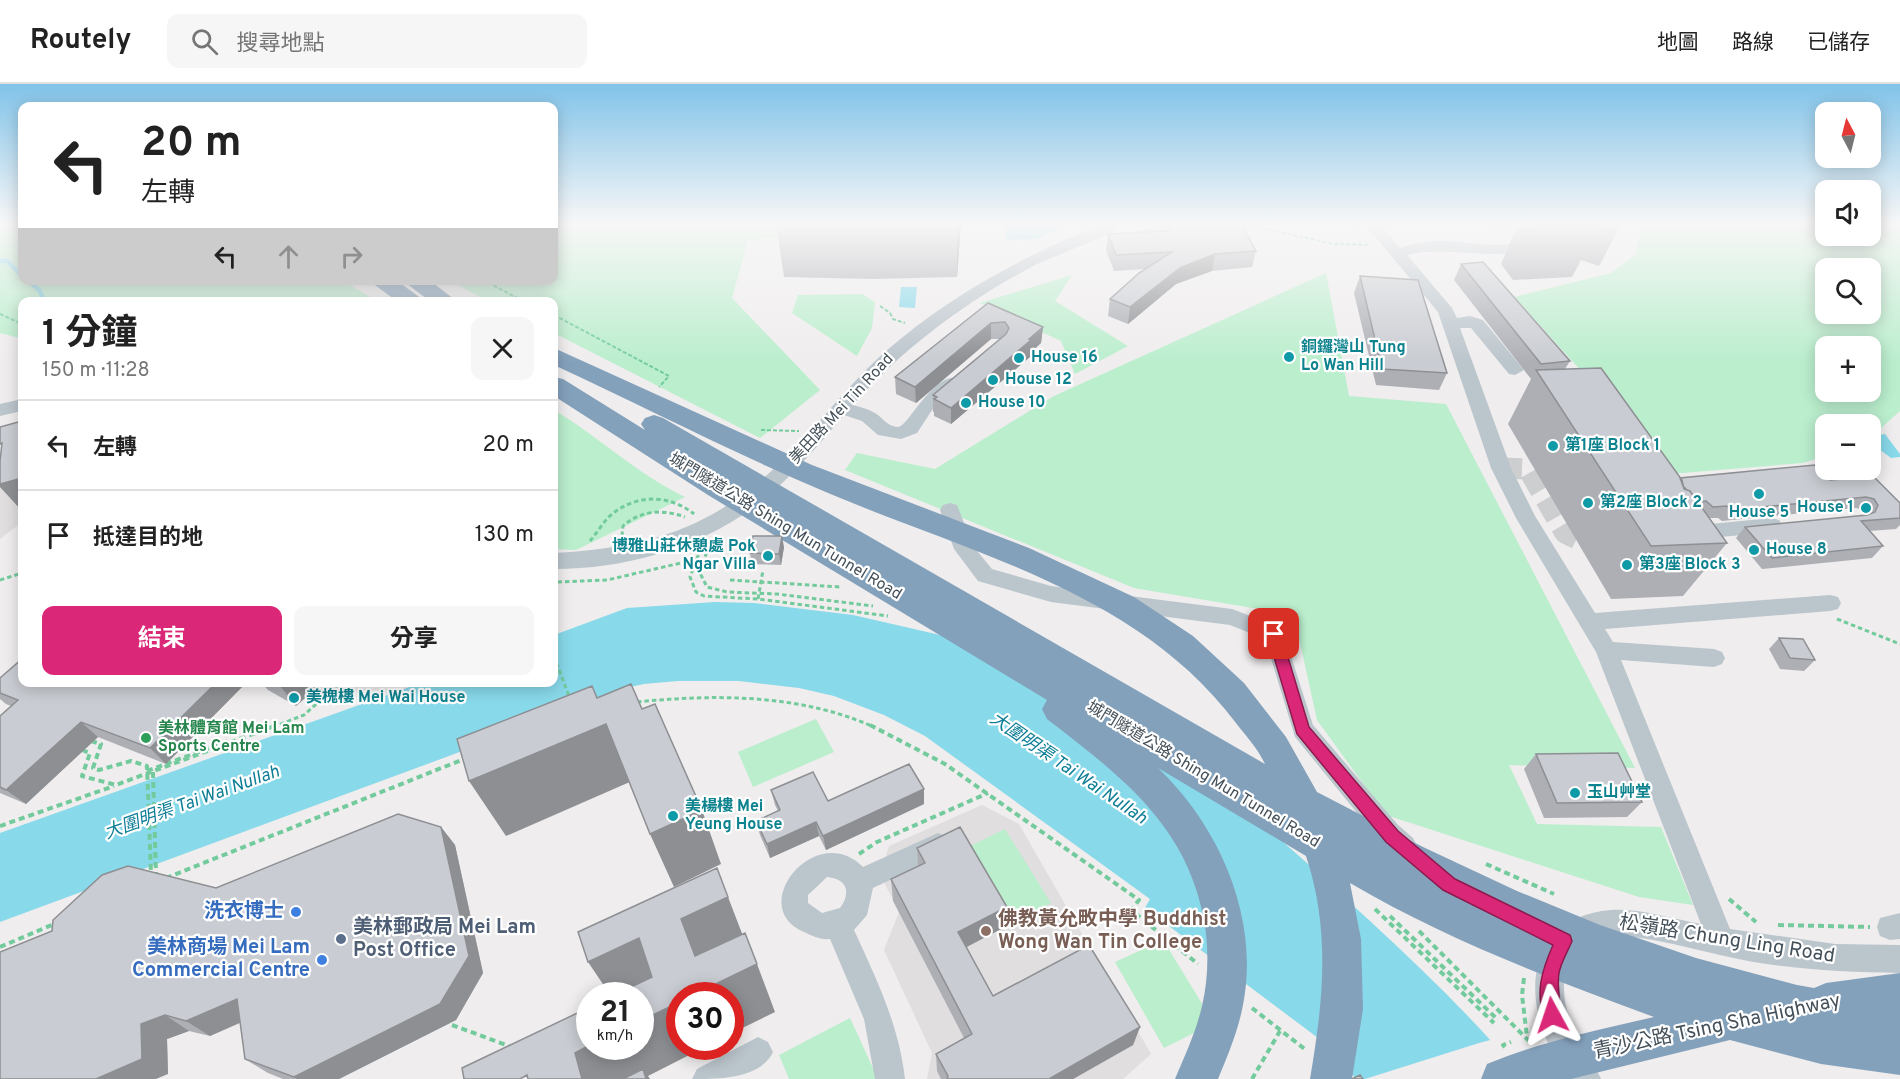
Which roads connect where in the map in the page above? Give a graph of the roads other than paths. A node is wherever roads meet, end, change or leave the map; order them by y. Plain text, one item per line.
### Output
1 (1018, 269) edge
2 (1411, 269) edge
3 (1401, 281) edge
4 (1422, 283) junction
5 (387, 285) edge
6 (421, 285) edge
7 (407, 297) edge
8 (439, 297) edge
9 (1451, 324) junction
10 (558, 358) edge
11 (558, 367) edge
12 (1515, 370) dead end
13 (964, 373) edge
14 (558, 387) edge
15 (18, 406) edge
16 (841, 407) junction
17 (0, 410) edge
18 (743, 460) junction
19 (950, 510) dead end
20 (1797, 523) edge
21 (1666, 536) edge
22 (558, 561) edge
23 (1830, 603) dead end
24 (1588, 622) junction
25 (954, 629) junction
26 (1606, 650) junction
27 (1714, 658) dead end
28 (938, 845) edge
29 (850, 874) junction
30 (838, 925) junction
31 (1564, 941) junction
32 (1722, 943) junction
33 (1900, 959) edge
34 (1900, 993) edge
35 (1900, 1024) edge
36 (758, 1052) dead end
37 (1900, 1054) edge
38 (1505, 1055) edge
39 (1323, 1068) edge
40 (710, 1078) edge
41 (890, 1079) edge
42 (1196, 1079) edge
43 (1586, 1079) edge

1 - 16 street, 美田路 Mei Tin Road
2 - 4 street
3 - 4 street
4 - 9 street
5 - 7 highway
6 - 8 highway
9 - 12 street
9 - 24 street
10 - 18 highway
11 - 18 highway, 城門隧道公路 Shing Mun Tunnel Road
13 - 16 street
14 - 18 highway, 城門隧道公路 Shing Mun Tunnel Road
15 - 17 street
16 - 22 street, 美田路 Mei Tin Road
18 - 25 highway, 城門隧道公路 Shing Mun Tunnel Road
18 - 35 highway, 城門隧道公路 Shing Mun Tunnel Road
18 - 39 highway
19 - 31 street
20 - 21 street
23 - 24 street
24 - 26 street
25 - 37 highway, 城門隧道公路 Shing Mun Tunnel Road
25 - 42 highway
26 - 27 street
26 - 32 street
28 - 29 street
29 - 30 street
29 - 30 street
30 - 41 street
31 - 32 street, 松嶺路 Chung Ling Road
31 - 43 street
32 - 33 street, 松嶺路 Chung Ling Road
34 - 38 highway, 青沙公路 Tsing Sha Highway
36 - 40 street

